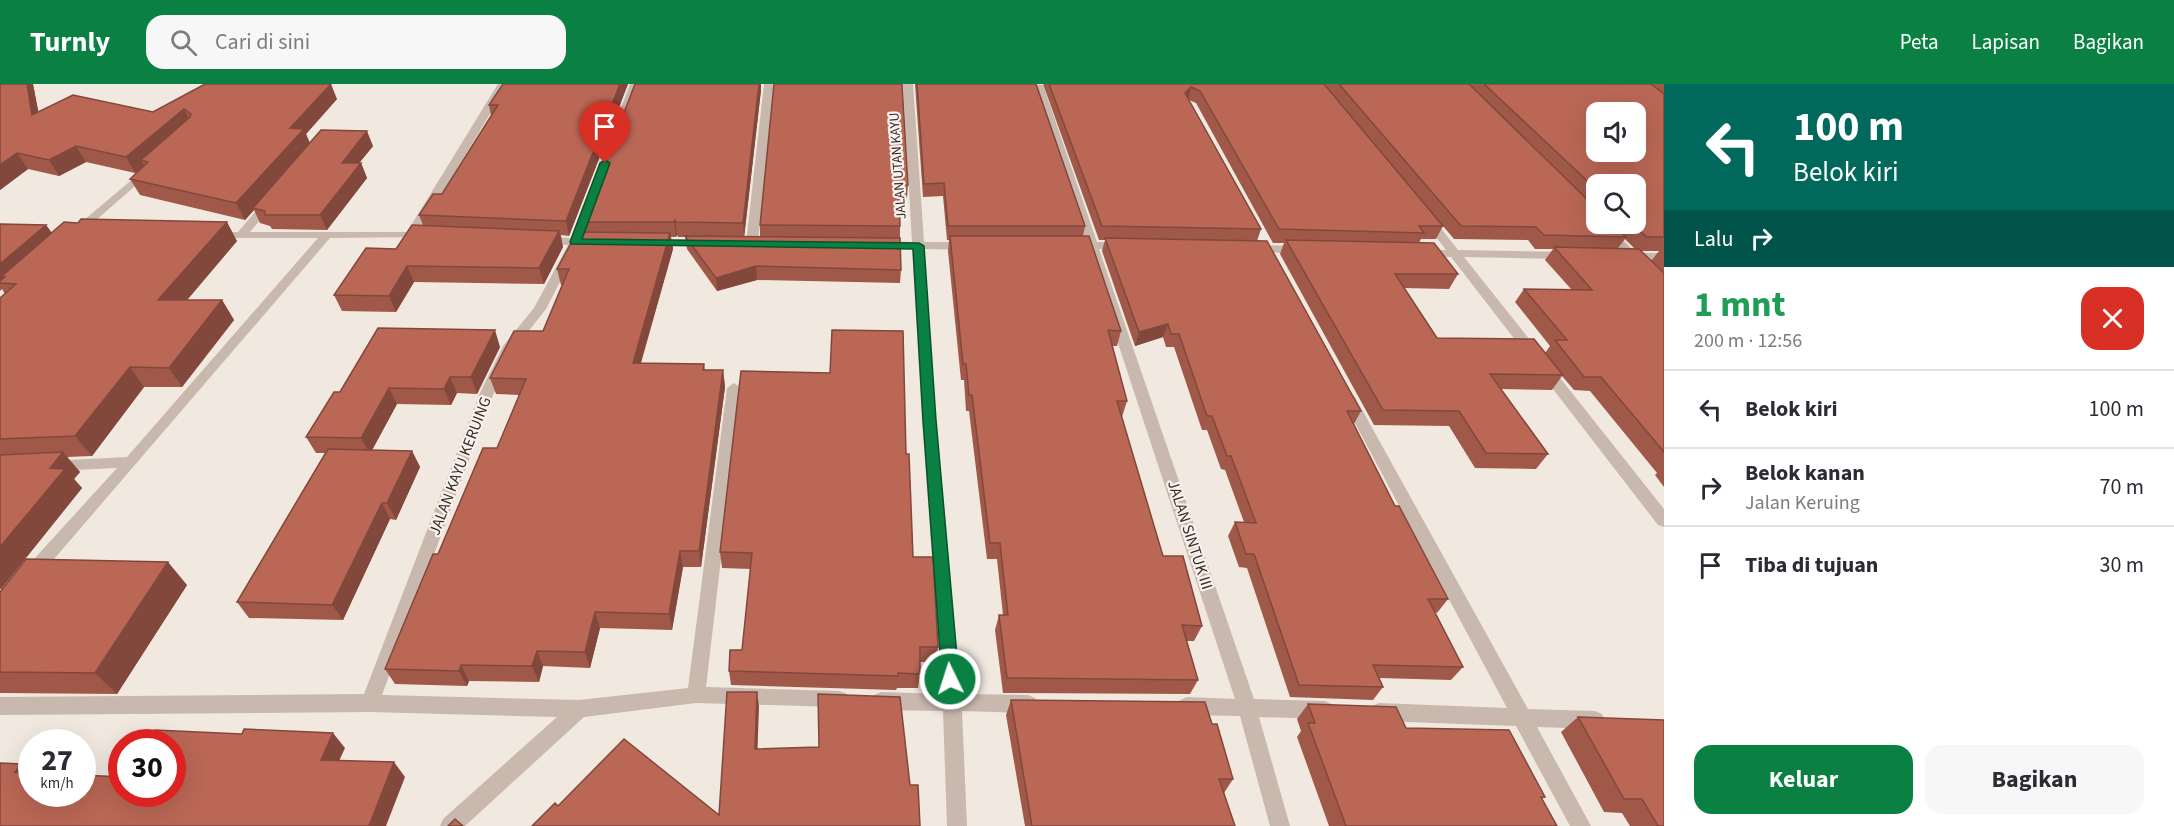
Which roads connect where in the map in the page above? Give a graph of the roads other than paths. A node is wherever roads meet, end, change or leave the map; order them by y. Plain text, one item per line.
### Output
1 (503, 84) edge
2 (634, 84) edge
3 (769, 84) edge
4 (908, 84) edge
5 (1038, 84) edge
6 (156, 161) edge
7 (278, 193) edge
8 (1420, 209) edge
9 (95, 233) edge
10 (1610, 234) edge
11 (196, 235) edge
12 (411, 235) junction
13 (241, 236) junction
14 (326, 236) junction
15 (443, 236) edge
16 (530, 239) edge
17 (575, 242) junction
18 (599, 242) edge
19 (634, 242) edge
20 (716, 243) edge
21 (752, 243) edge
22 (1265, 244) junction
23 (871, 245) edge
24 (1093, 245) junction
25 (919, 246) junction
26 (977, 246) edge
27 (1058, 246) edge
28 (1140, 246) edge
29 (1233, 248) edge
30 (1315, 250) edge
31 (1409, 253) edge
32 (1457, 254) junction
33 (1586, 255) edge
34 (1609, 256) edge
35 (1633, 256) junction
36 (1664, 257) edge
37 (1279, 270) edge
38 (1664, 287) edge
39 (1341, 384) edge
40 (734, 388) dead end
41 (131, 462) junction
42 (36, 466) edge
43 (1664, 521) edge
44 (23, 583) edge
45 (696, 695) junction
46 (370, 703) junction
47 (952, 703) junction
48 (1046, 704) edge
49 (1164, 705) edge
50 (0, 706) edge
51 (1247, 706) junction
52 (579, 708) junction
53 (1339, 710) edge
54 (1362, 711) edge
55 (1523, 718) junction
56 (1617, 720) edge
57 (450, 826) edge
58 (957, 826) edge
59 (1280, 826) edge
60 (1581, 826) edge

1 - 12 street
2 - 17 street, JALAN KAYU KERUING
3 - 21 street
4 - 25 street, JALAN UTAN KAYU
5 - 24 street, JALAN SINTUK III
6 - 9 street
7 - 13 street
8 - 32 street
10 - 35 street
11 - 13 street
12 - 14 street
12 - 15 street
13 - 14 street
14 - 41 street
16 - 17 street
17 - 18 street
17 - 46 street, JALAN KAYU KERUING
19 - 20 street
22 - 29 street
22 - 30 street
22 - 37 street
23 - 25 street
24 - 27 street
24 - 28 street
24 - 51 street, JALAN SINTUK III
25 - 26 street
25 - 47 street, JALAN UTAN KAYU
31 - 32 street
32 - 33 street
32 - 43 street
34 - 35 street
35 - 36 street
35 - 38 street
39 - 55 street
40 - 45 street
41 - 42 street
41 - 44 street
45 - 47 street
45 - 52 street
46 - 50 street
46 - 52 street
47 - 48 street
47 - 58 street, JALAN UTAN KAYU
49 - 51 street
51 - 53 street
51 - 59 street, JALAN SINTUK III
52 - 57 street
54 - 55 street
55 - 56 street
55 - 60 street

